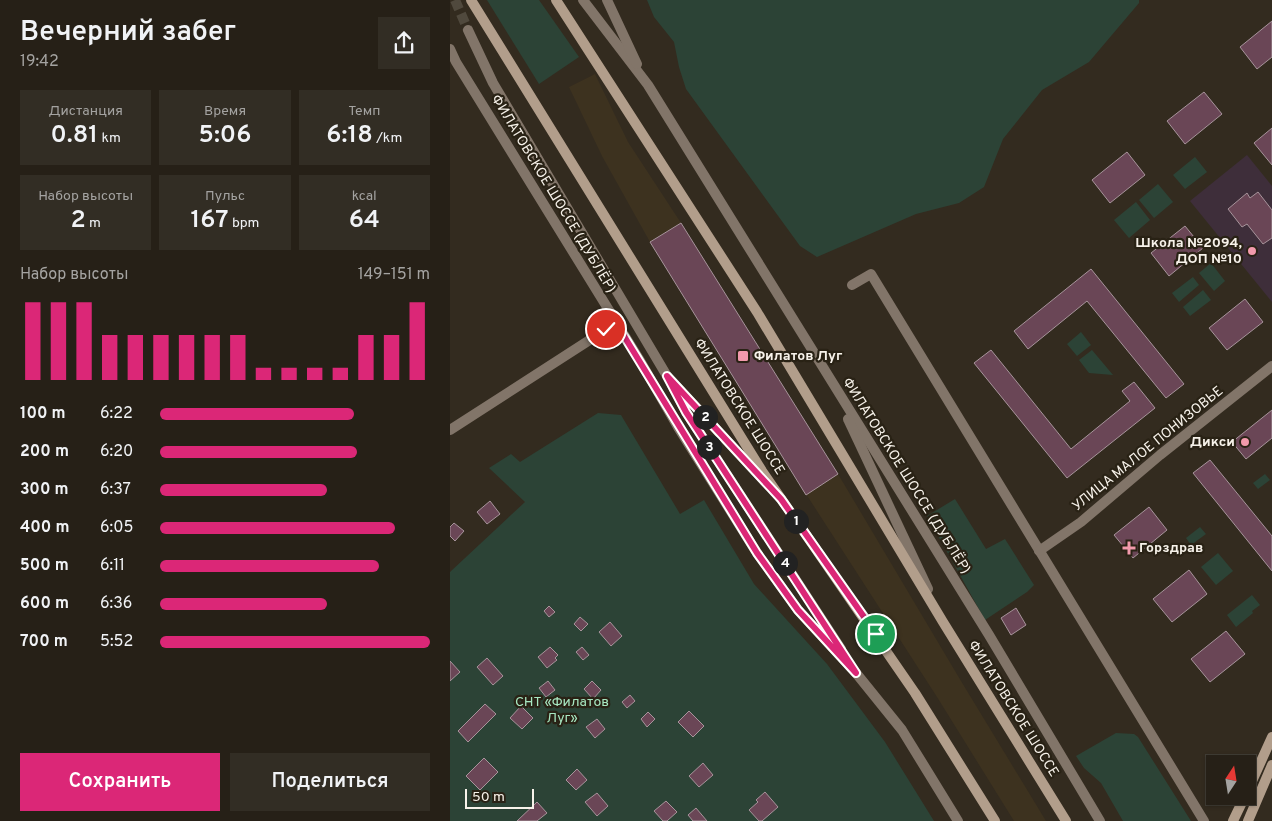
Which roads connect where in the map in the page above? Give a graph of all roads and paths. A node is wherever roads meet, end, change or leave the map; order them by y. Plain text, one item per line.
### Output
1 (471, 0) edge
2 (556, 0) edge
3 (583, 0) edge
4 (606, 0) edge
5 (468, 30) tunnel mouth
6 (450, 49) edge
7 (648, 85) junction
8 (852, 285) dead end
9 (616, 323) junction
10 (1272, 366) edge
11 (667, 376) junction
12 (829, 377) junction
13 (450, 430) edge
14 (781, 499) junction
15 (1040, 552) junction
16 (943, 622) junction
17 (856, 673) junction
18 (1272, 737) edge
19 (1272, 765) edge
20 (1256, 772) edge
21 (1241, 805) edge
22 (958, 821) edge
23 (995, 821) edge
24 (1066, 821) edge
25 (1100, 821) edge
26 (1204, 821) edge
27 (1233, 821) edge
28 (1248, 821) edge

1 - 14 main road, ФИЛАТОВСКОЕ ШОССЕ
2 - 16 main road, ФИЛАТОВСКОЕ ШОССЕ
3 - 7 street, ФИЛАТОВСКОЕ ШОССЕ (ДУБЛЁР)
4 - 7 street
5 - 11 street
6 - 9 street, ФИЛАТОВСКОЕ ШОССЕ (ДУБЛЁР)
7 - 12 street, ФИЛАТОВСКОЕ ШОССЕ (ДУБЛЁР)
8 - 15 street
9 - 13 street
9 - 17 street, ФИЛАТОВСКОЕ ШОССЕ (ДУБЛЁР)
10 - 15 street, УЛИЦА МАЛОЕ ПОНИЗОВЬЕ
11 - 14 street
11 - 17 street
12 - 16 street
12 - 25 street, ФИЛАТОВСКОЕ ШОССЕ (ДУБЛЁР)
14 - 23 main road, ФИЛАТОВСКОЕ ШОССЕ
15 - 26 street
16 - 24 main road, ФИЛАТОВСКОЕ ШОССЕ
17 - 22 street, ФИЛАТОВСКОЕ ШОССЕ (ДУБЛЁР)
18 - 20 main road
19 - 28 main road
21 - 27 main road

